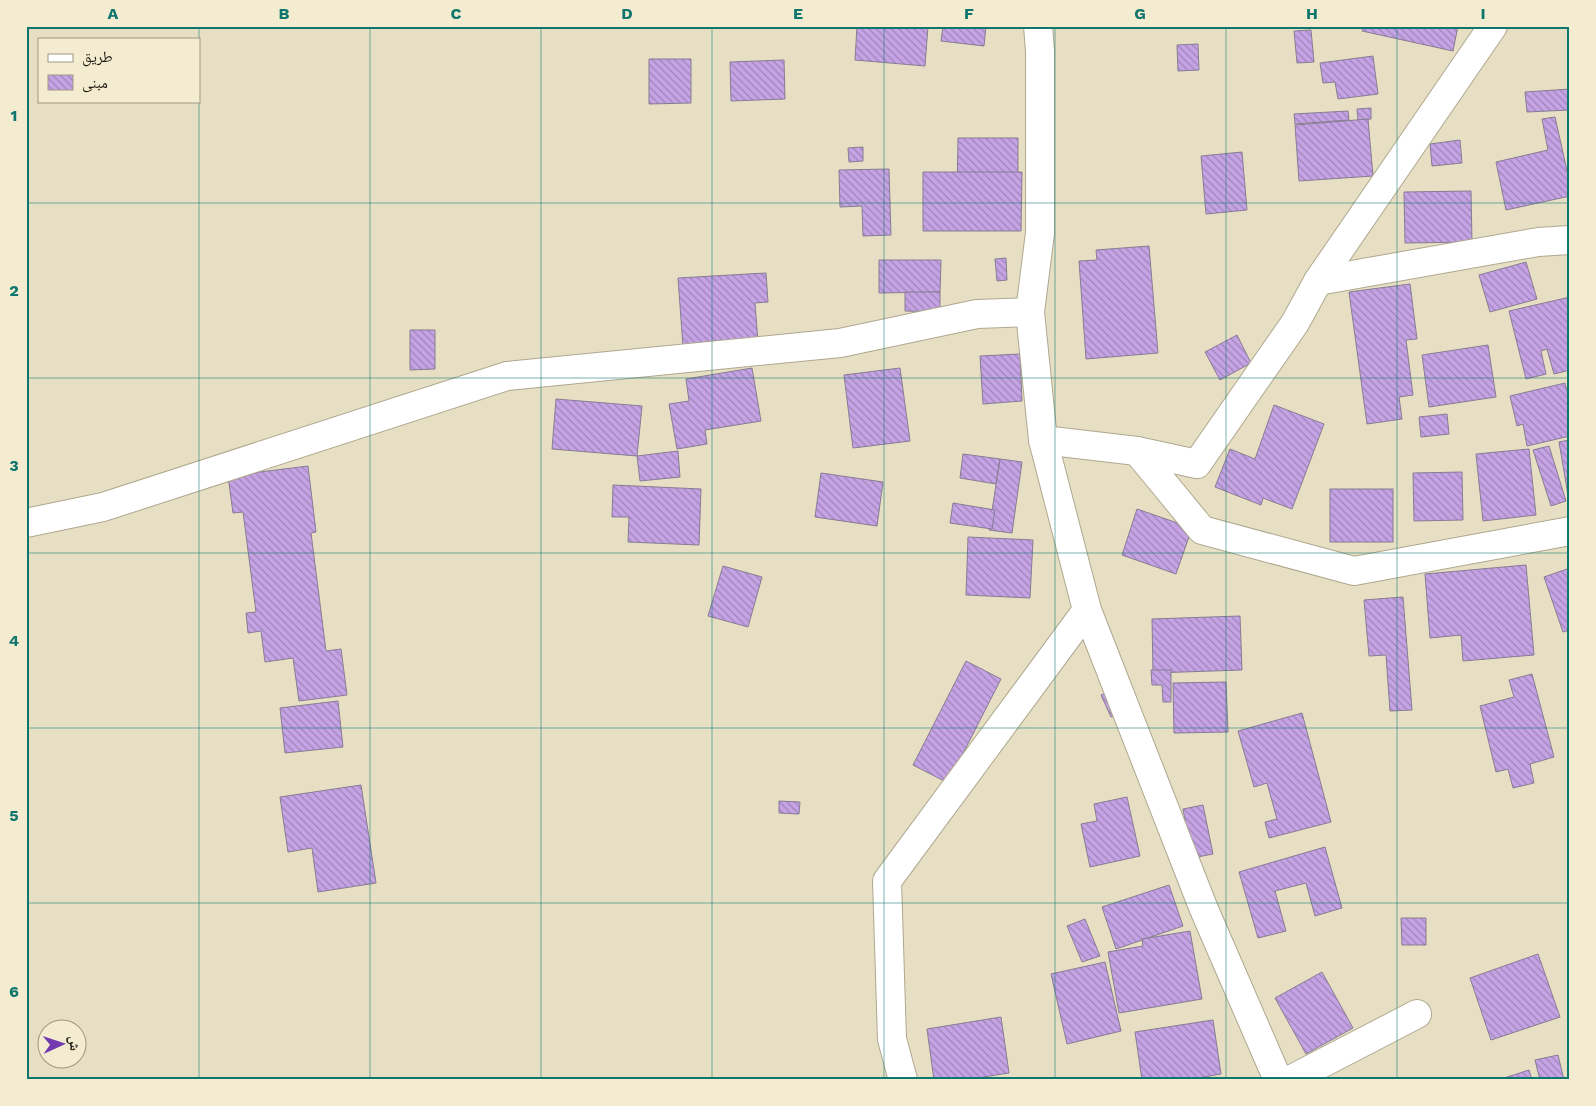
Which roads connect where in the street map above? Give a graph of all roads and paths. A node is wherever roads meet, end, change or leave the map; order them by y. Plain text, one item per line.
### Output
1 (1038, 26) edge
2 (1493, 26) edge
3 (1570, 240) edge
4 (1318, 281) junction
5 (1030, 312) junction
6 (1043, 440) junction
7 (1137, 451) junction
8 (26, 522) edge
9 (1570, 530) edge
10 (1087, 610) junction
11 (1417, 1014) dead end
12 (903, 1080) edge
13 (1278, 1080) edge
14 (1290, 1080) edge

1 - 5 street
2 - 4 street
3 - 4 street
4 - 7 street
5 - 6 street
5 - 8 street
6 - 7 street
6 - 10 street
7 - 9 street
10 - 12 street
10 - 13 street
11 - 14 street

